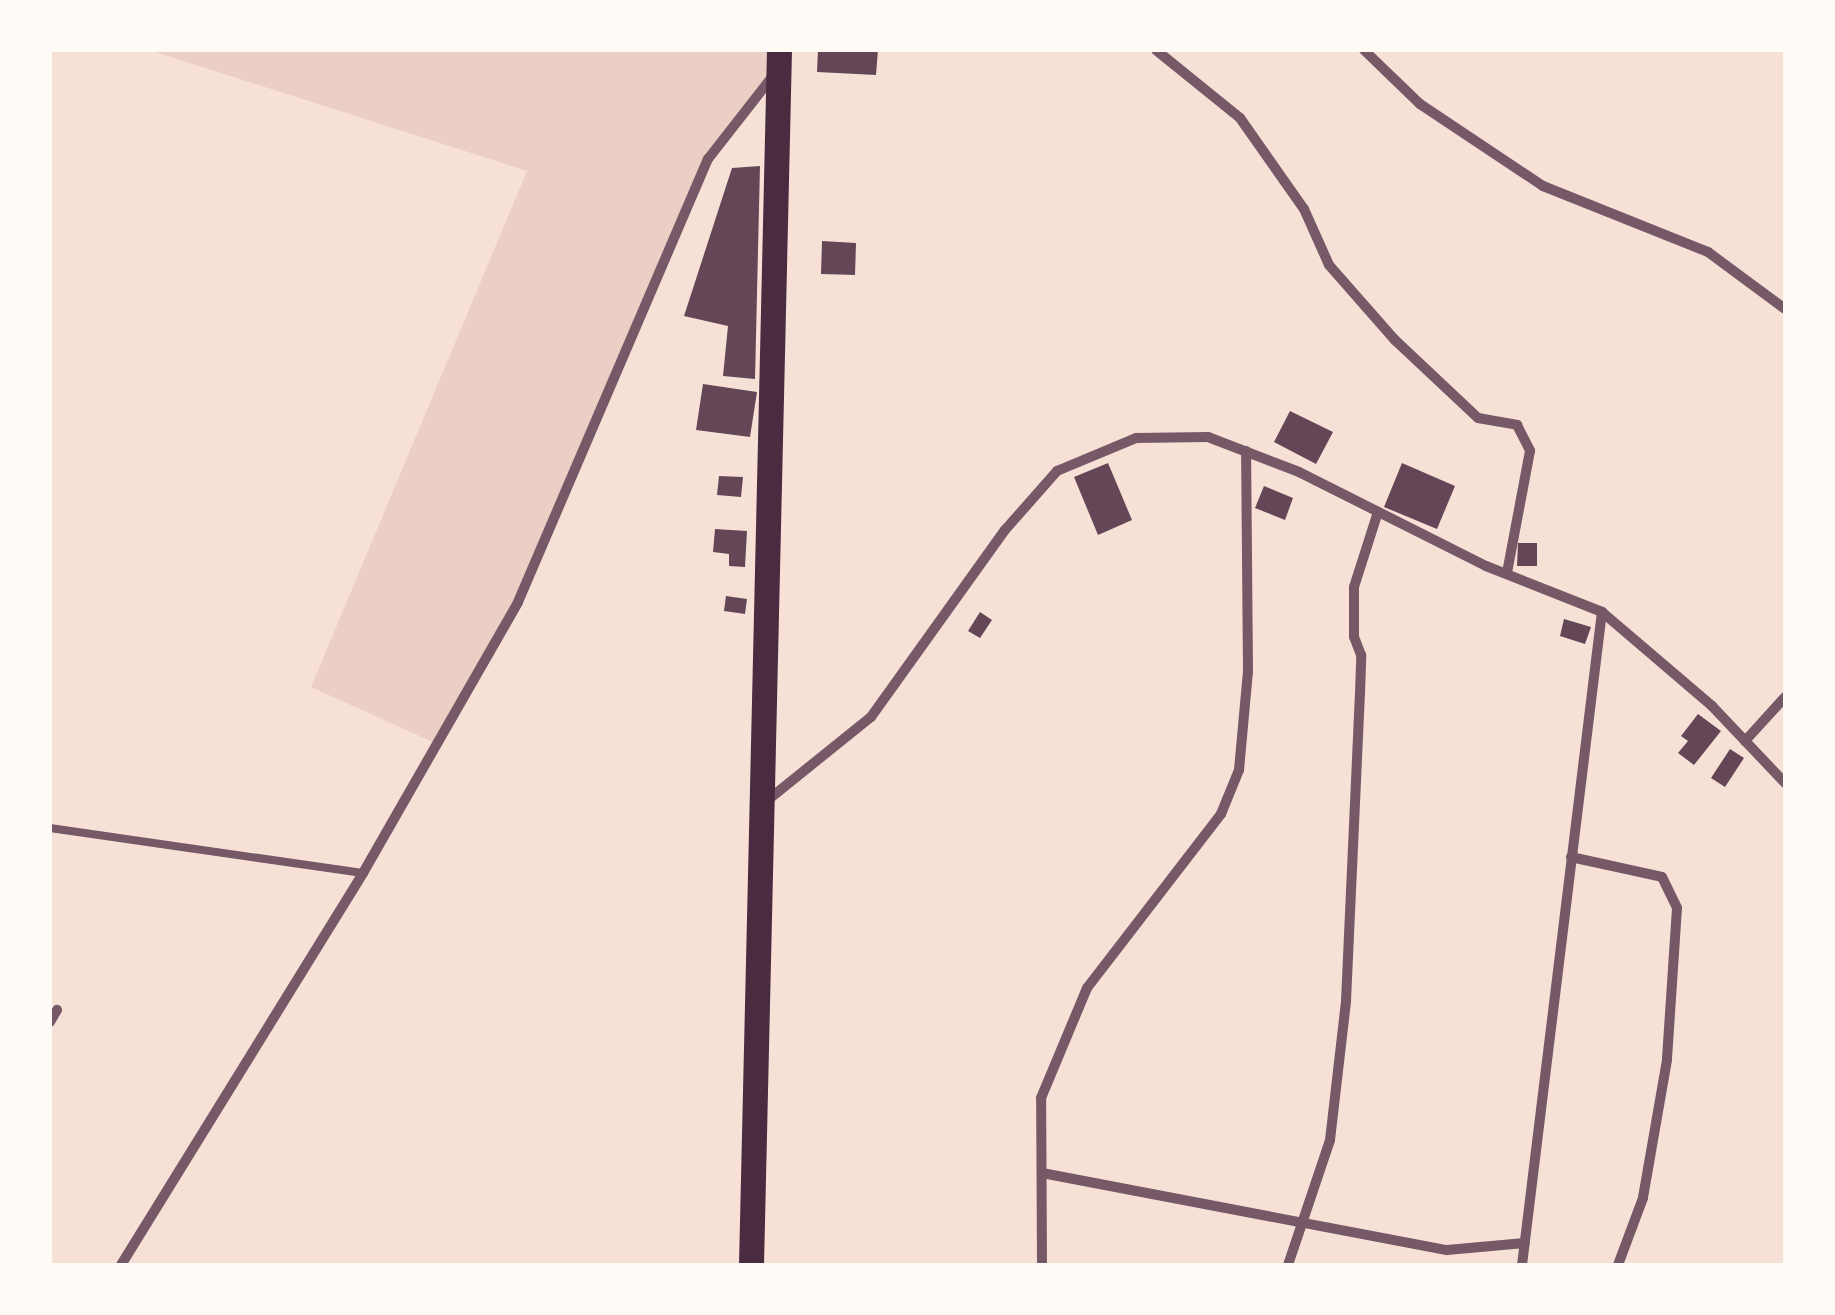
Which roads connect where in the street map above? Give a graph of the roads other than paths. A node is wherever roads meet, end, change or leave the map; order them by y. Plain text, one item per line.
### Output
1 (1156, 50) edge
2 (1364, 50) edge
3 (779, 59) edge
4 (1785, 309) edge
5 (1246, 452) junction
6 (1378, 512) junction
7 (1507, 573) junction
8 (1602, 612) junction
9 (1785, 696) edge
10 (1746, 741) junction
11 (1785, 783) edge
12 (763, 804) junction
13 (50, 828) edge
14 (1571, 858) junction
15 (363, 873) junction
16 (57, 1010) dead end
17 (50, 1022) edge
18 (1042, 1174) junction
19 (1302, 1224) junction
20 (1525, 1243) junction
21 (121, 1265) edge
22 (751, 1265) edge
23 (1042, 1265) edge
24 (1288, 1265) edge
25 (1522, 1265) edge
26 (1618, 1265) edge

1 - 7 street
2 - 4 street
3 - 12 main road
3 - 15 street
5 - 6 street
5 - 12 street
5 - 18 street
6 - 7 street
6 - 19 street
7 - 8 street
8 - 10 street
8 - 14 street
9 - 10 street
10 - 11 street
12 - 22 main road
13 - 15 lane
14 - 20 street
14 - 26 street
15 - 21 street
16 - 17 street
18 - 19 street
18 - 23 street
19 - 20 street
19 - 24 street
20 - 25 street

